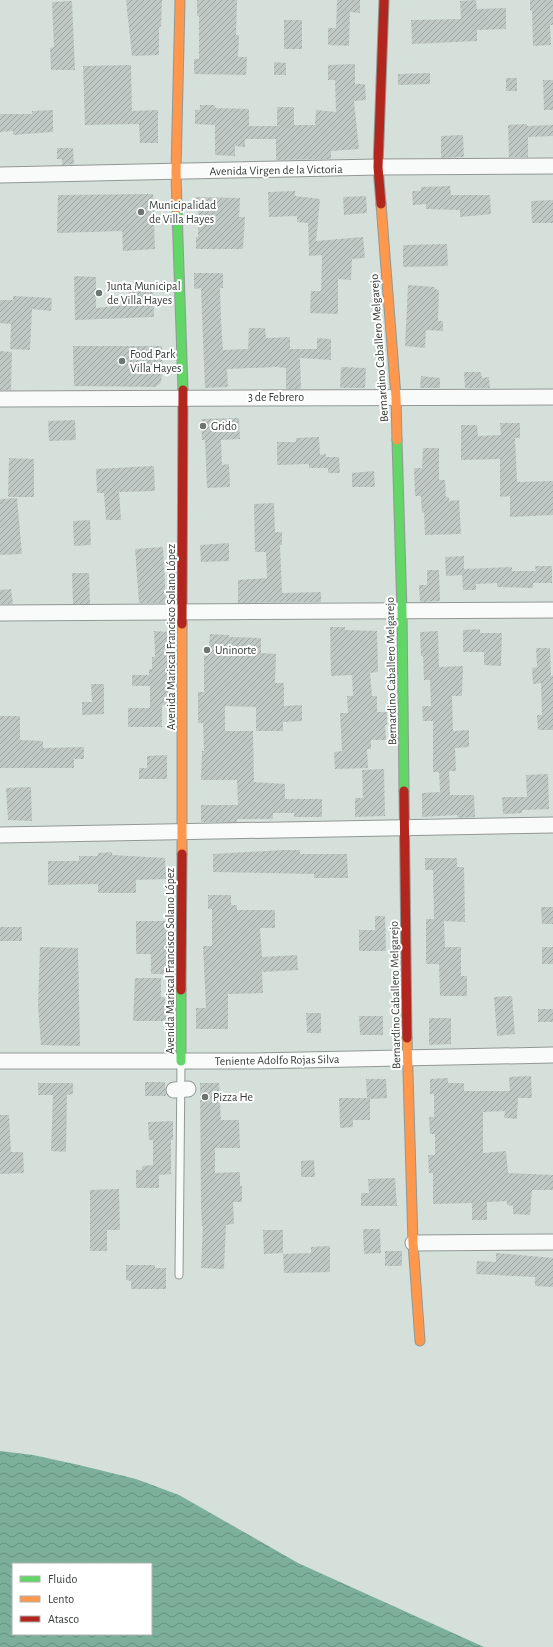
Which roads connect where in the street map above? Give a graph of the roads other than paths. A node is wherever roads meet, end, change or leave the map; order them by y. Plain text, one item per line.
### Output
1 (180, 0) edge
2 (384, 0) edge
3 (553, 166) edge
4 (378, 168) junction
5 (176, 172) junction
6 (0, 175) edge
7 (553, 396) edge
8 (183, 397) junction
9 (396, 397) junction
10 (0, 399) edge
11 (553, 610) edge
12 (183, 612) junction
13 (402, 612) junction
14 (0, 613) edge
15 (553, 825) edge
16 (406, 828) junction
17 (182, 832) junction
18 (0, 835) edge
19 (553, 1055) edge
20 (407, 1058) junction
21 (0, 1060) edge
22 (181, 1061) junction
23 (553, 1242) edge
24 (413, 1243) junction
25 (179, 1275) dead end
26 (420, 1342) dead end

1 - 5 street, Avenida Mariscal Francisco Solano López
2 - 4 street, Bernardino Caballero Melgarejo
3 - 4 street, Avenida Virgen de la Victoria
4 - 5 street, Avenida Virgen de la Victoria
4 - 9 street, Bernardino Caballero Melgarejo
5 - 6 street, Avenida Virgen de la Victoria
5 - 8 street, Avenida Mariscal Francisco Solano López
7 - 9 street, 3 de Febrero
8 - 9 street, 3 de Febrero
8 - 10 street, 3 de Febrero
8 - 12 street, Avenida Mariscal Francisco Solano López
9 - 13 street, Bernardino Caballero Melgarejo
11 - 13 street
12 - 13 street
12 - 14 street
12 - 17 street, Avenida Mariscal Francisco Solano López
13 - 16 street, Bernardino Caballero Melgarejo
15 - 16 street
16 - 17 street
16 - 20 street, Bernardino Caballero Melgarejo
17 - 18 street
17 - 22 street, Avenida Mariscal Francisco Solano López
19 - 20 street, Teniente Adolfo Rojas Silva
20 - 22 street, Teniente Adolfo Rojas Silva
20 - 24 street, Bernardino Caballero Melgarejo
21 - 22 street, Teniente Adolfo Rojas Silva
22 - 25 lane, Avenida Mariscal Francisco Solano López
23 - 24 street
24 - 26 street, Bernardino Caballero Melgarejo

